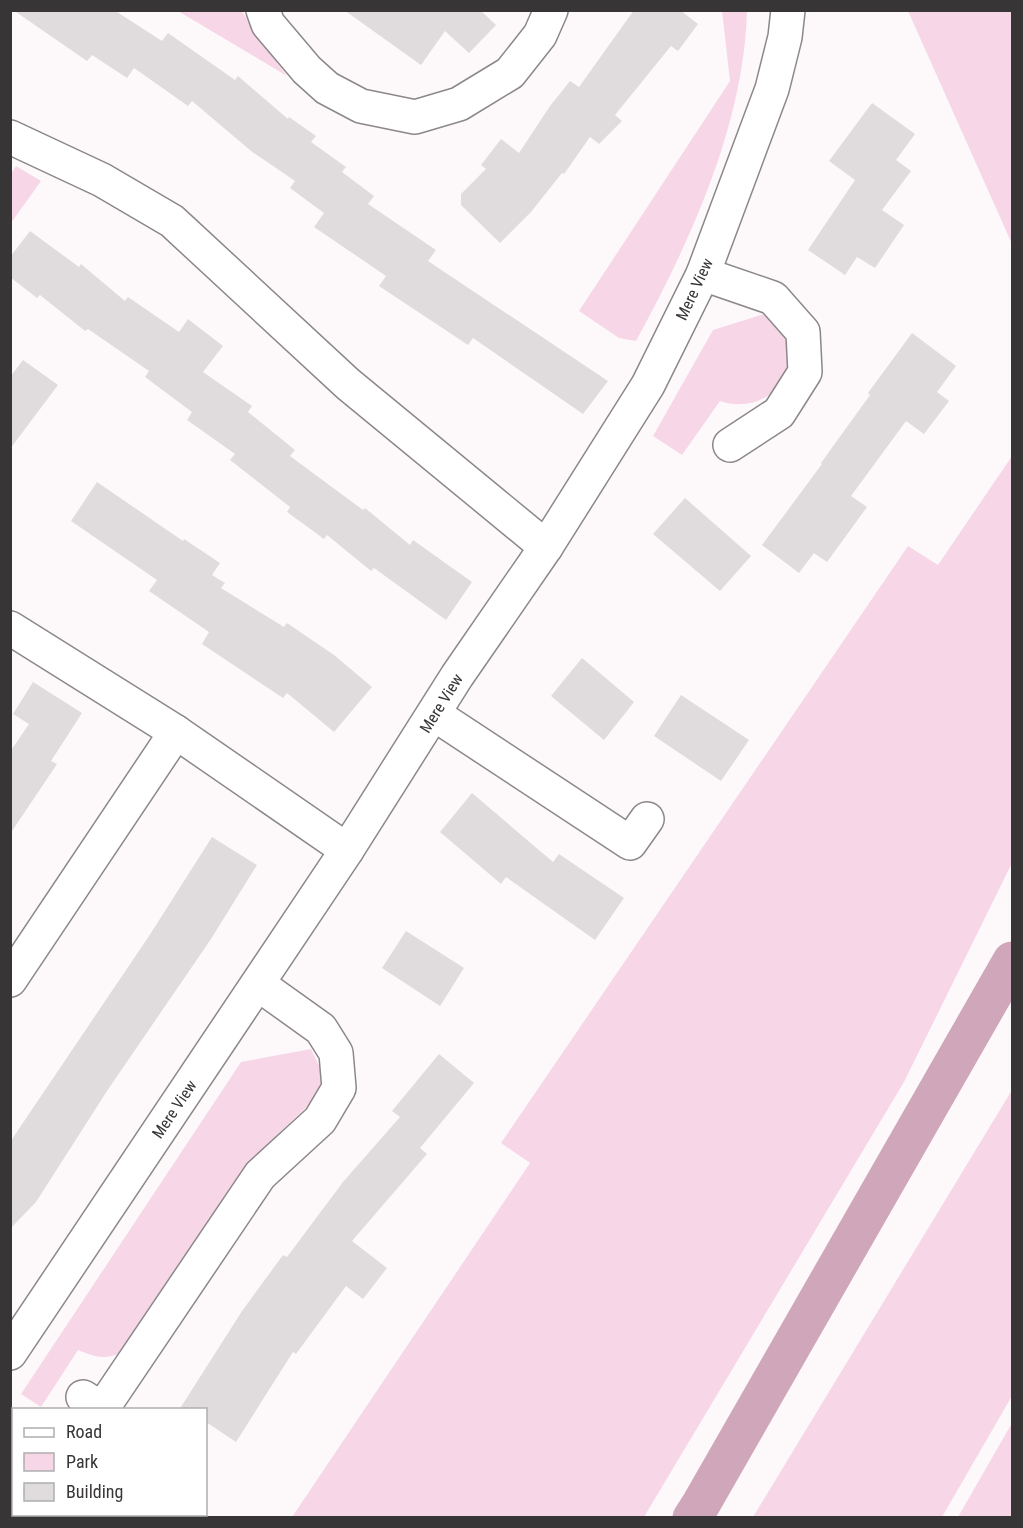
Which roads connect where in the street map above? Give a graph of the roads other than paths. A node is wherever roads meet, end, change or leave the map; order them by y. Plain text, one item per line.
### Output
1 (263, 10) edge
2 (550, 10) edge
3 (788, 10) edge
4 (10, 137) edge
5 (703, 274) junction
6 (729, 445) dead end
7 (546, 547) junction
8 (10, 628) edge
9 (434, 714) junction
10 (176, 732) junction
11 (647, 819) dead end
12 (347, 850) junction
13 (10, 980) edge
14 (258, 984) junction
15 (10, 1353) edge
16 (83, 1397) dead end
17 (100, 1408) edge
18 (103, 1408) edge

1 - 2 street
3 - 5 street, Mere View
4 - 7 street
5 - 6 street
5 - 7 street, Mere View
7 - 9 street, Mere View
8 - 10 street
9 - 11 street
9 - 12 street, Mere View
10 - 12 street
10 - 13 street
12 - 14 street, Mere View
14 - 15 street, Mere View
14 - 18 street
16 - 17 street

